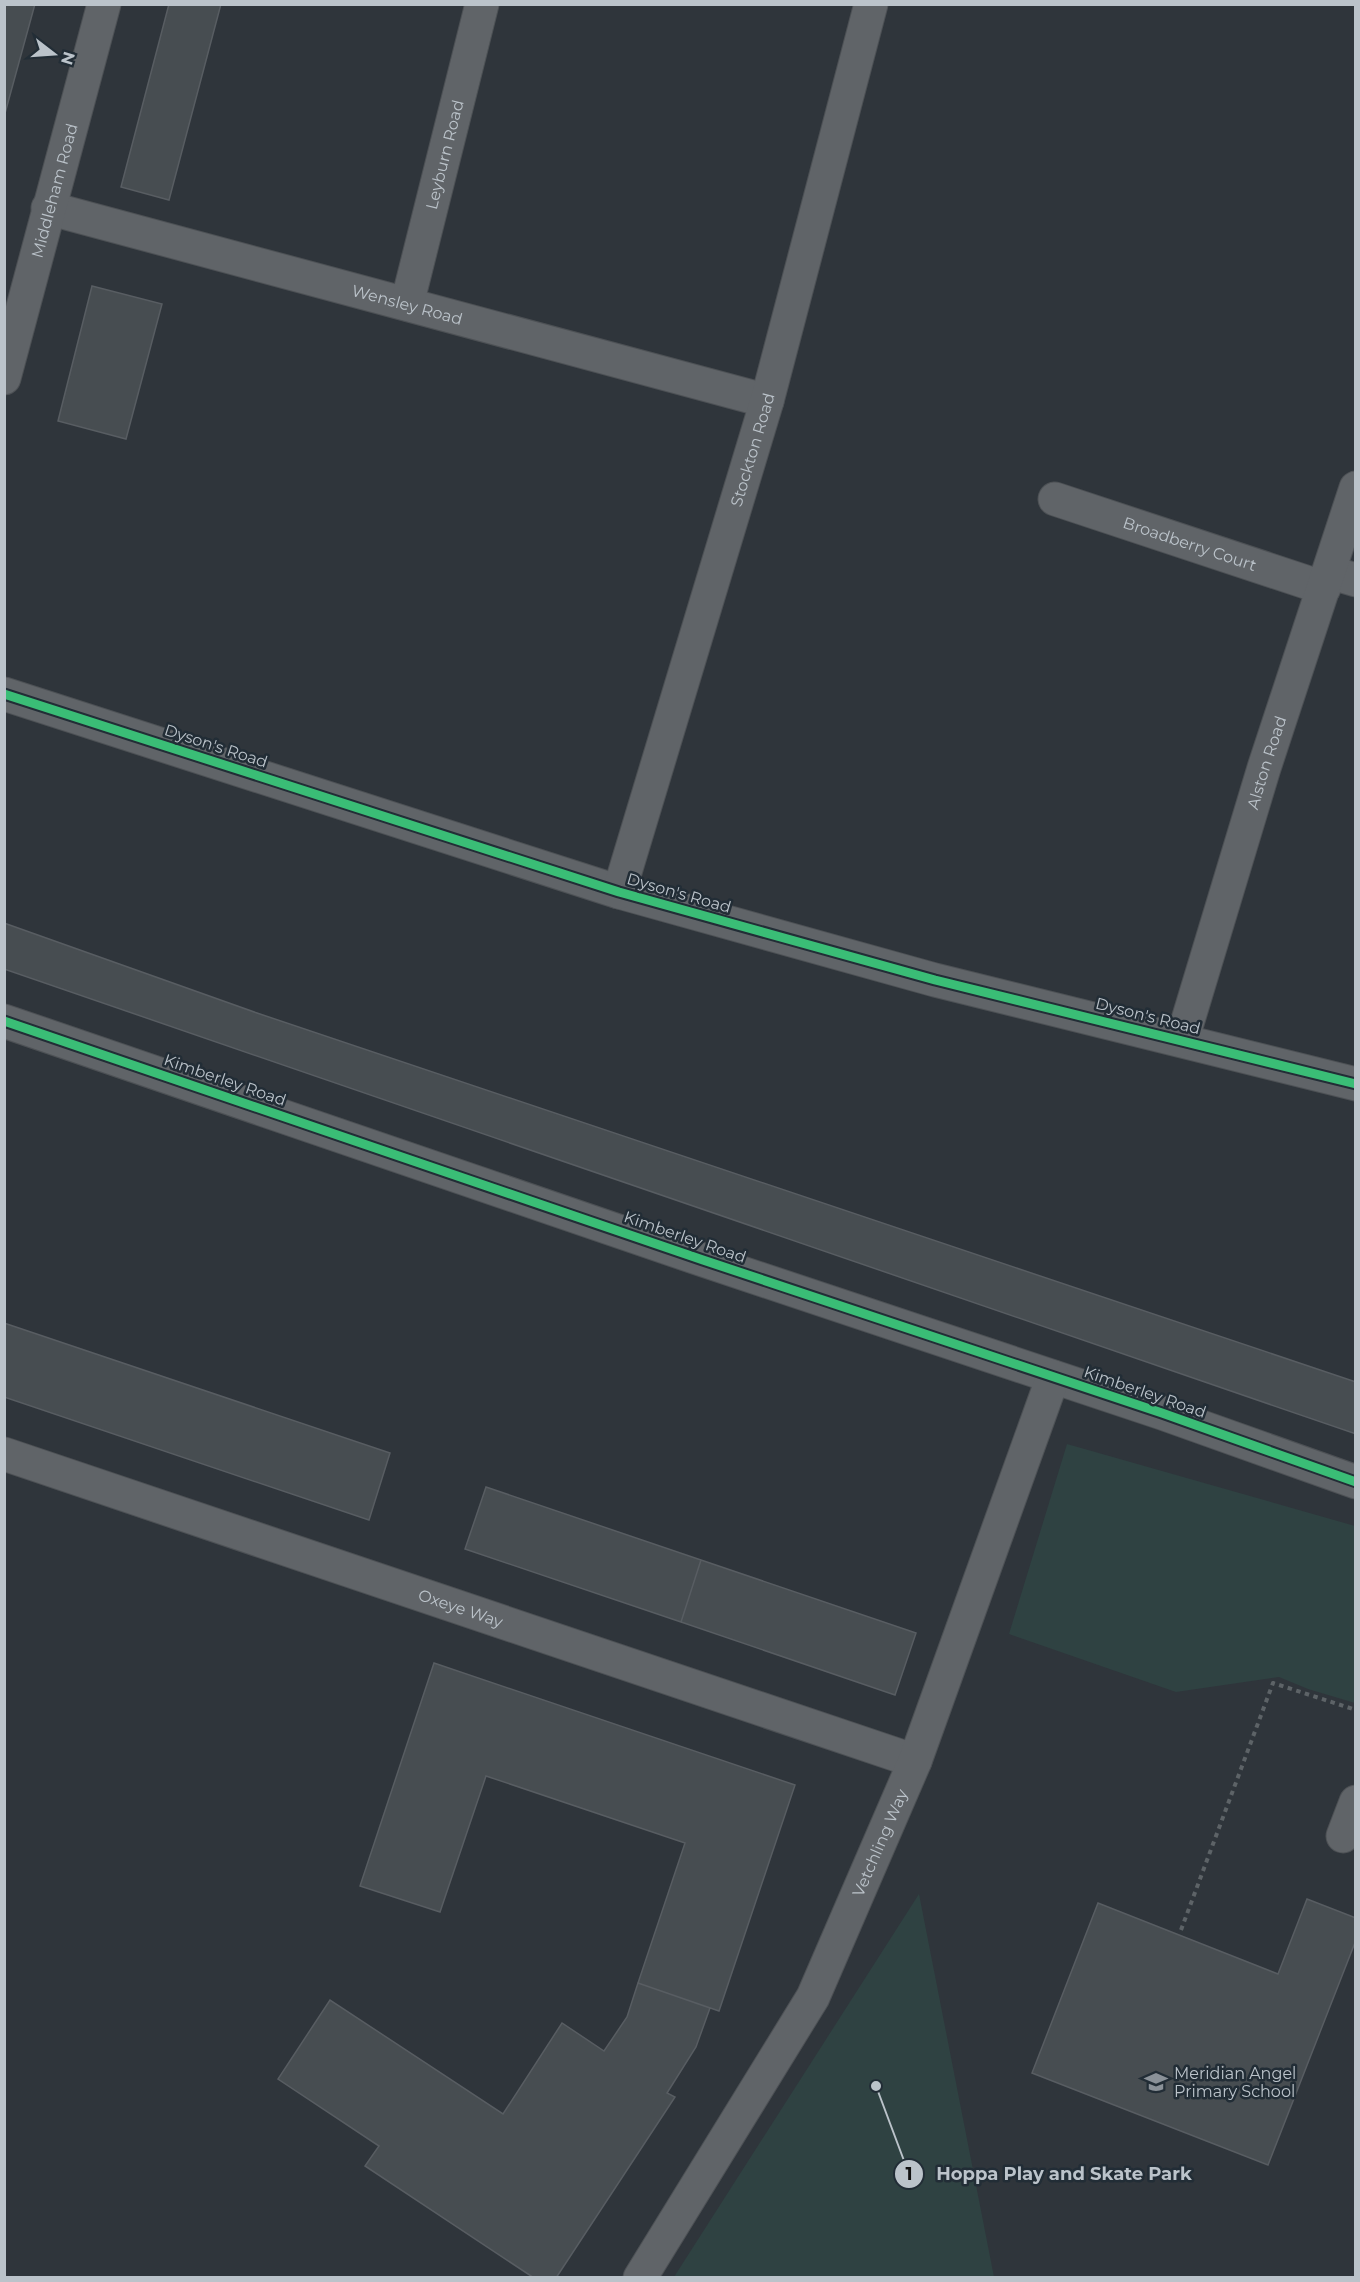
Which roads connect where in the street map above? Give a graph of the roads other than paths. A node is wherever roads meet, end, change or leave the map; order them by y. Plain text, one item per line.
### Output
1 (104, 4) edge
2 (482, 4) edge
3 (870, 4) edge
4 (48, 208) junction
5 (407, 304) junction
6 (4, 378) edge
7 (767, 401) junction
8 (1356, 488) edge
9 (1055, 499) dead end
10 (1336, 580) edge
11 (4, 694) edge
12 (619, 892) junction
13 (4, 1021) edge
14 (1182, 1040) junction
15 (1356, 1084) edge
16 (1053, 1377) junction
17 (4, 1454) edge
18 (1356, 1482) edge
19 (915, 1761) junction
20 (1356, 1802) edge
21 (1343, 1836) dead end
22 (640, 2277) edge

1 - 4 street, Middleham Road
2 - 5 street, Leyburn Road
3 - 7 street, Stockton Road
4 - 5 street, Wensley Road
4 - 6 street, Middleham Road
5 - 7 street, Wensley Road
7 - 12 street, Stockton Road
8 - 10 street, Alston Road
9 - 10 street, Broadberry Court
10 - 14 street, Alston Road
11 - 12 street, Dyson's Road
12 - 14 street, Dyson's Road
13 - 16 street, Kimberley Road
14 - 15 street, Dyson's Road
16 - 18 street, Kimberley Road
16 - 19 street, Vetchling Way
17 - 19 street, Oxeye Way
19 - 22 street, Vetchling Way
20 - 21 street

